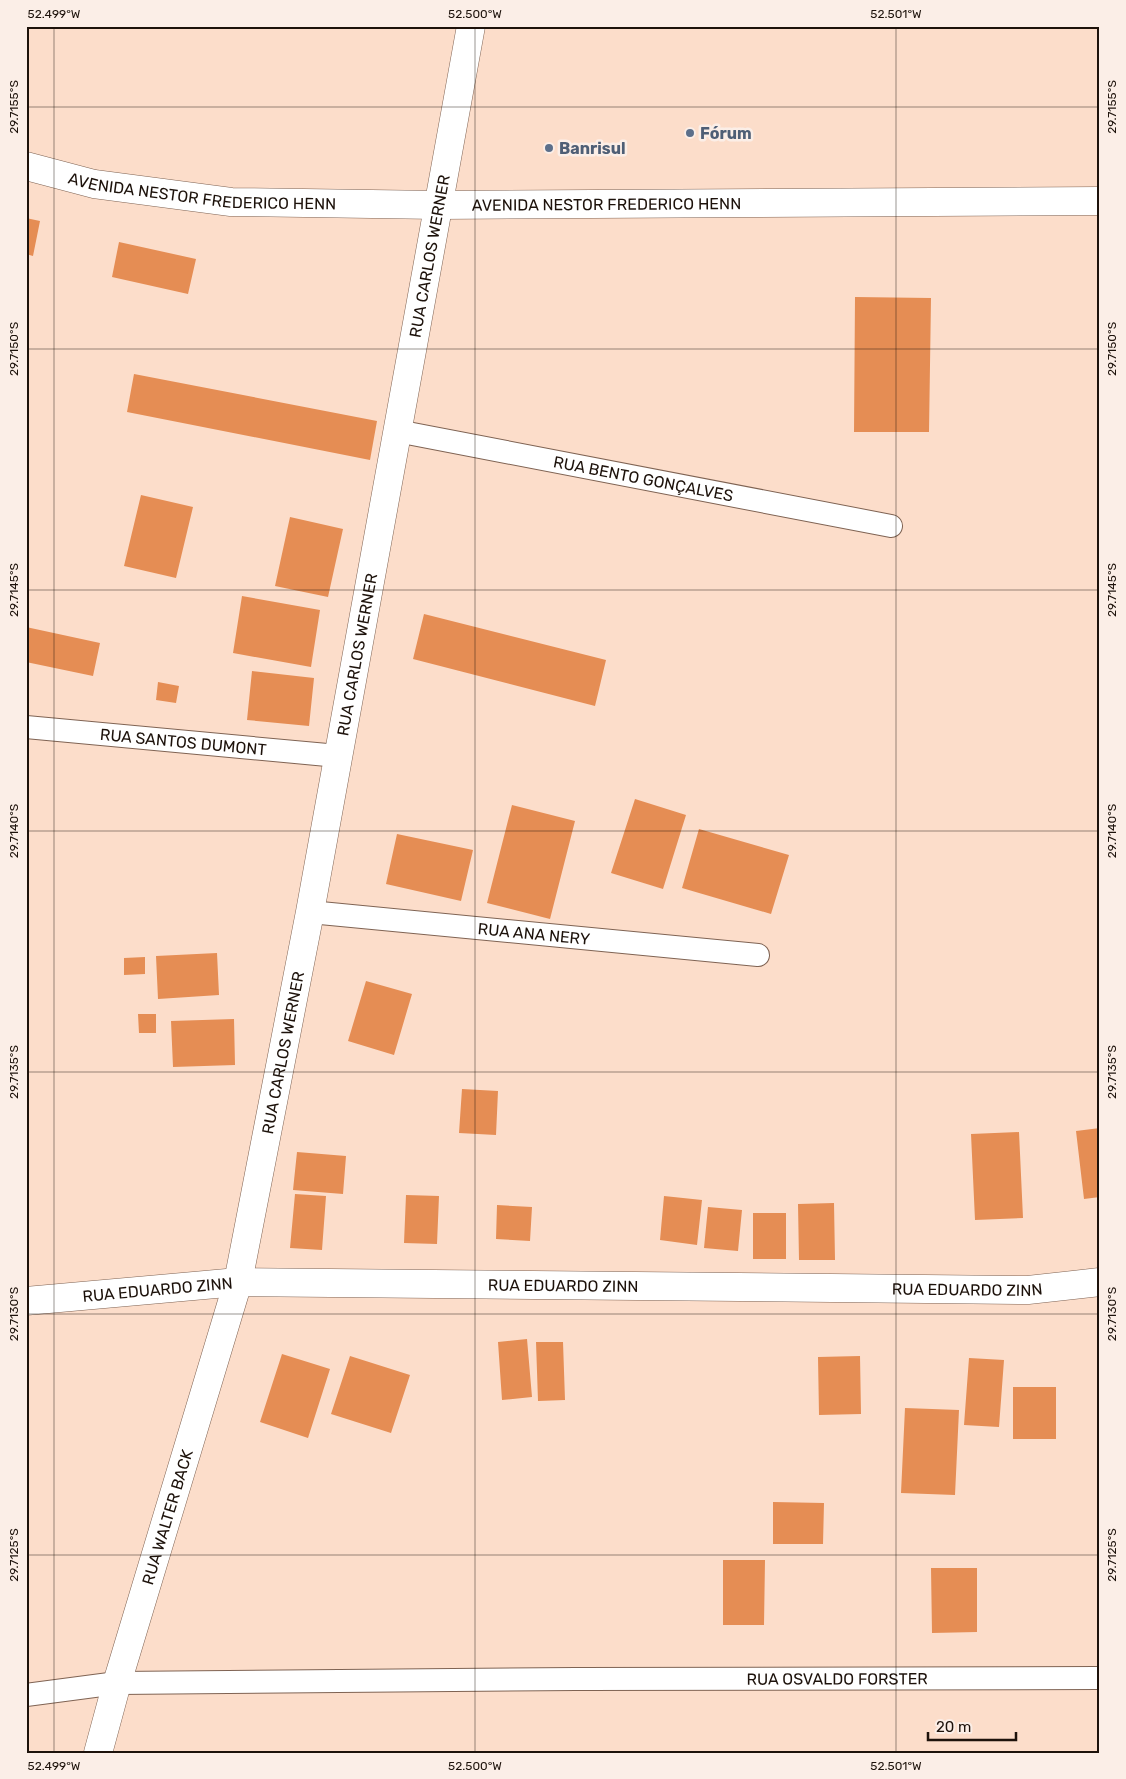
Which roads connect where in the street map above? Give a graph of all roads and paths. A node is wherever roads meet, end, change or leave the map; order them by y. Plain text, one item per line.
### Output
1 (471, 26) edge
2 (26, 166) edge
3 (1100, 201) edge
4 (438, 205) junction
5 (397, 430) junction
6 (891, 526) dead end
7 (26, 727) edge
8 (338, 756) junction
9 (310, 912) junction
10 (758, 955) dead end
11 (238, 1282) junction
12 (1100, 1282) edge
13 (26, 1300) edge
14 (1100, 1678) edge
15 (117, 1683) junction
16 (26, 1694) edge
17 (98, 1753) edge

1 - 4 street, RUA CARLOS WERNER
2 - 4 street, AVENIDA NESTOR FREDERICO HENN
3 - 4 street, AVENIDA NESTOR FREDERICO HENN
4 - 5 street, RUA CARLOS WERNER
5 - 6 street, RUA BENTO GONÇALVES
5 - 8 street, RUA CARLOS WERNER
7 - 8 street, RUA SANTOS DUMONT
8 - 9 street, RUA CARLOS WERNER
9 - 10 street, RUA ANA NERY
9 - 11 street, RUA CARLOS WERNER
11 - 12 street, RUA EDUARDO ZINN
11 - 13 street, RUA EDUARDO ZINN
11 - 15 street, RUA WALTER BACK
14 - 15 street, RUA OSVALDO FORSTER
15 - 16 street, RUA OSVALDO FORSTER
15 - 17 street, RUA WALTER BACK

